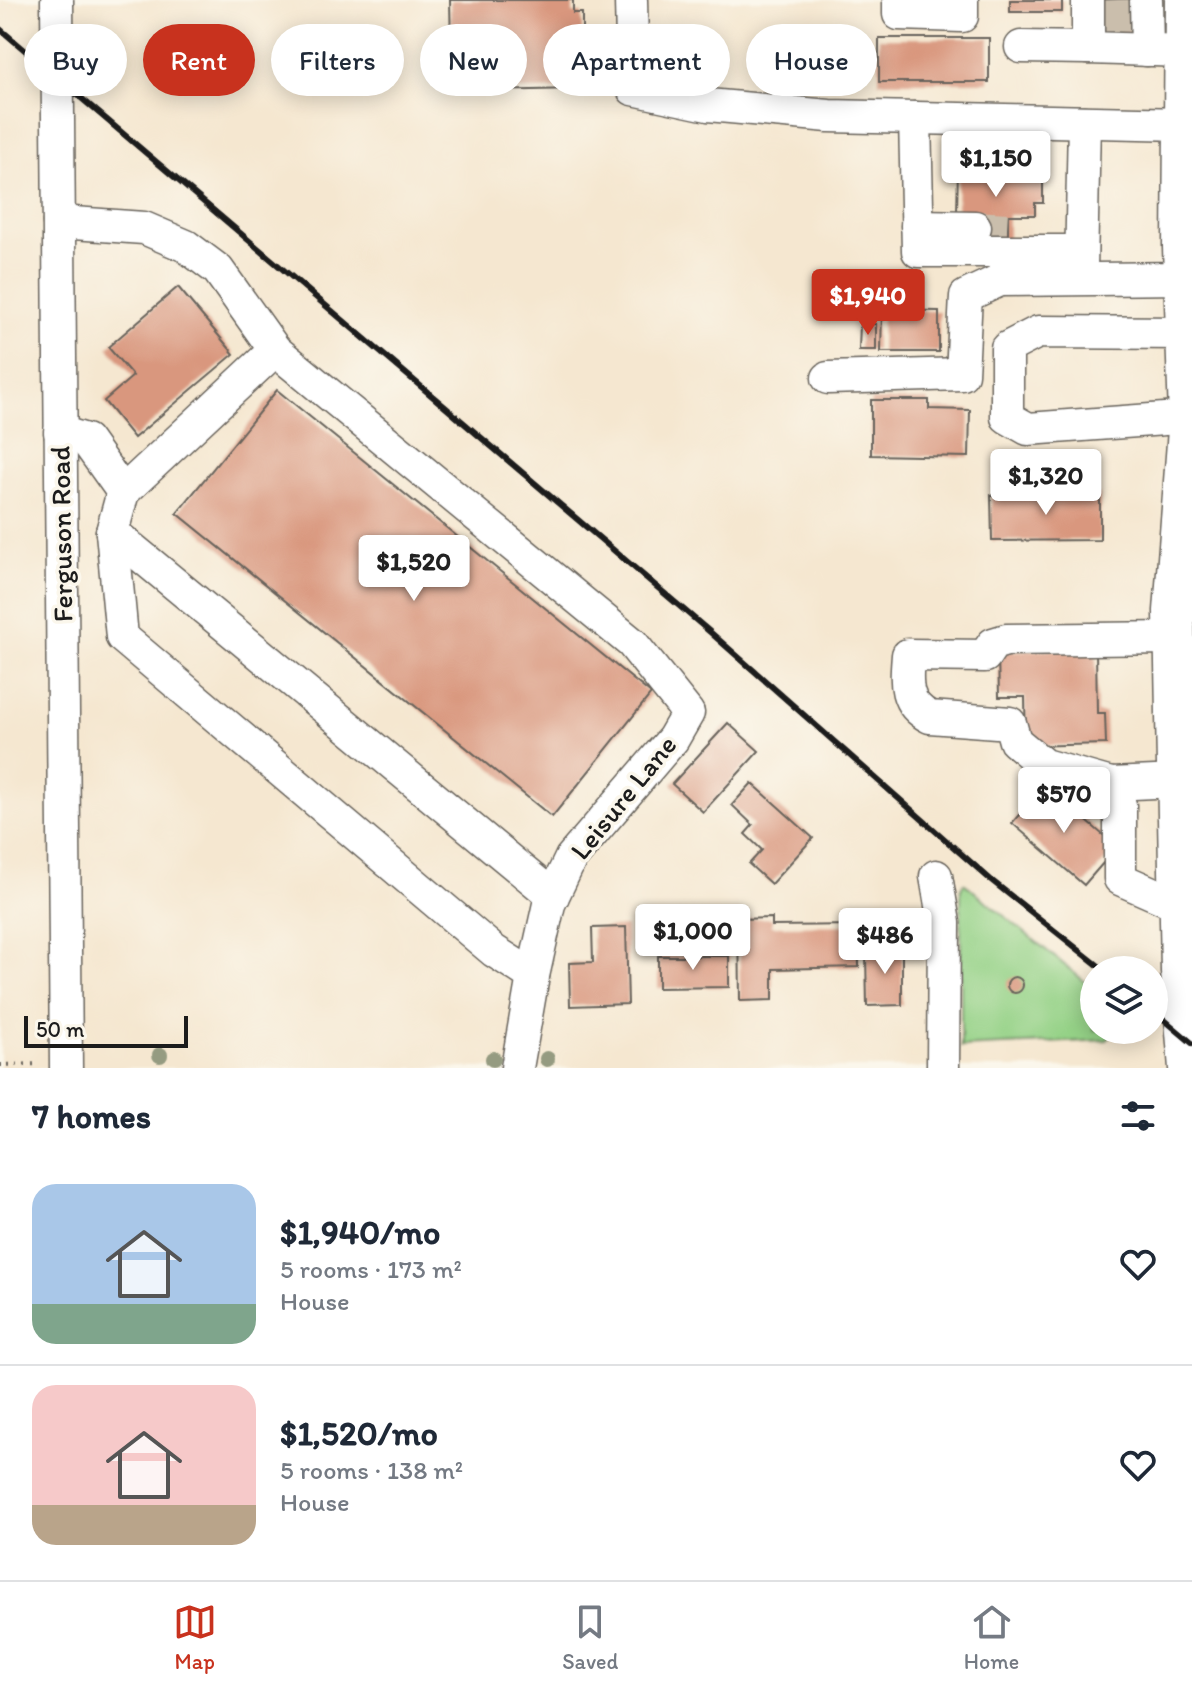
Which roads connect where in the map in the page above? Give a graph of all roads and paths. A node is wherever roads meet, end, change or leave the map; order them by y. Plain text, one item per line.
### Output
1 (57, 0) edge
2 (631, 0) edge
3 (899, 0) edge
4 (962, 0) edge
5 (1088, 0) edge
6 (1146, 0) edge
7 (1185, 0) edge
8 (1021, 47) dead end
9 (1148, 53) edge
10 (915, 118) junction
11 (1084, 122) junction
12 (1184, 124) junction
13 (59, 222) junction
14 (917, 226) junction
15 (975, 227) tunnel mouth
16 (1008, 229) tunnel mouth
17 (1187, 242) edge
18 (1039, 251) junction
19 (1081, 265) junction
20 (1186, 333) junction
21 (275, 350) junction
22 (828, 378) dead end
23 (1190, 417) edge
24 (60, 432) junction
25 (123, 492) junction
26 (112, 532) junction
27 (1174, 638) junction
28 (1177, 781) junction
29 (1111, 784) junction
30 (936, 876) dead end
31 (553, 896) junction
32 (1179, 905) junction
33 (533, 976) junction
34 (1186, 978) edge
35 (24, 1064) dead end
36 (0, 1065) edge
37 (66, 1068) edge
38 (517, 1068) edge
39 (943, 1068) edge
40 (1189, 1068) edge

1 - 13 street, Ferguson Road
2 - 10 street
3 - 4 street
5 - 9 street
6 - 9 street
7 - 9 main road
8 - 9 street
9 - 12 main road
10 - 11 street
10 - 14 street
11 - 12 street
11 - 19 street
12 - 17 main road
13 - 21 street
13 - 24 street, Ferguson Road
14 - 15 street
14 - 18 street
16 - 18 street
17 - 19 street
17 - 20 main road
18 - 19 street
19 - 22 street
20 - 23 main road
20 - 23 street
21 - 25 street
21 - 31 street, Leisure Lane
23 - 27 main road
24 - 25 street
24 - 37 street, Ferguson Road
25 - 26 street
26 - 31 street
26 - 33 street
27 - 28 main road
27 - 29 street
28 - 29 street
28 - 32 main road
29 - 32 street
30 - 39 street
31 - 33 street, Leisure Lane
32 - 34 main road
33 - 38 street, Leisure Lane
34 - 40 main road
35 - 36 path

